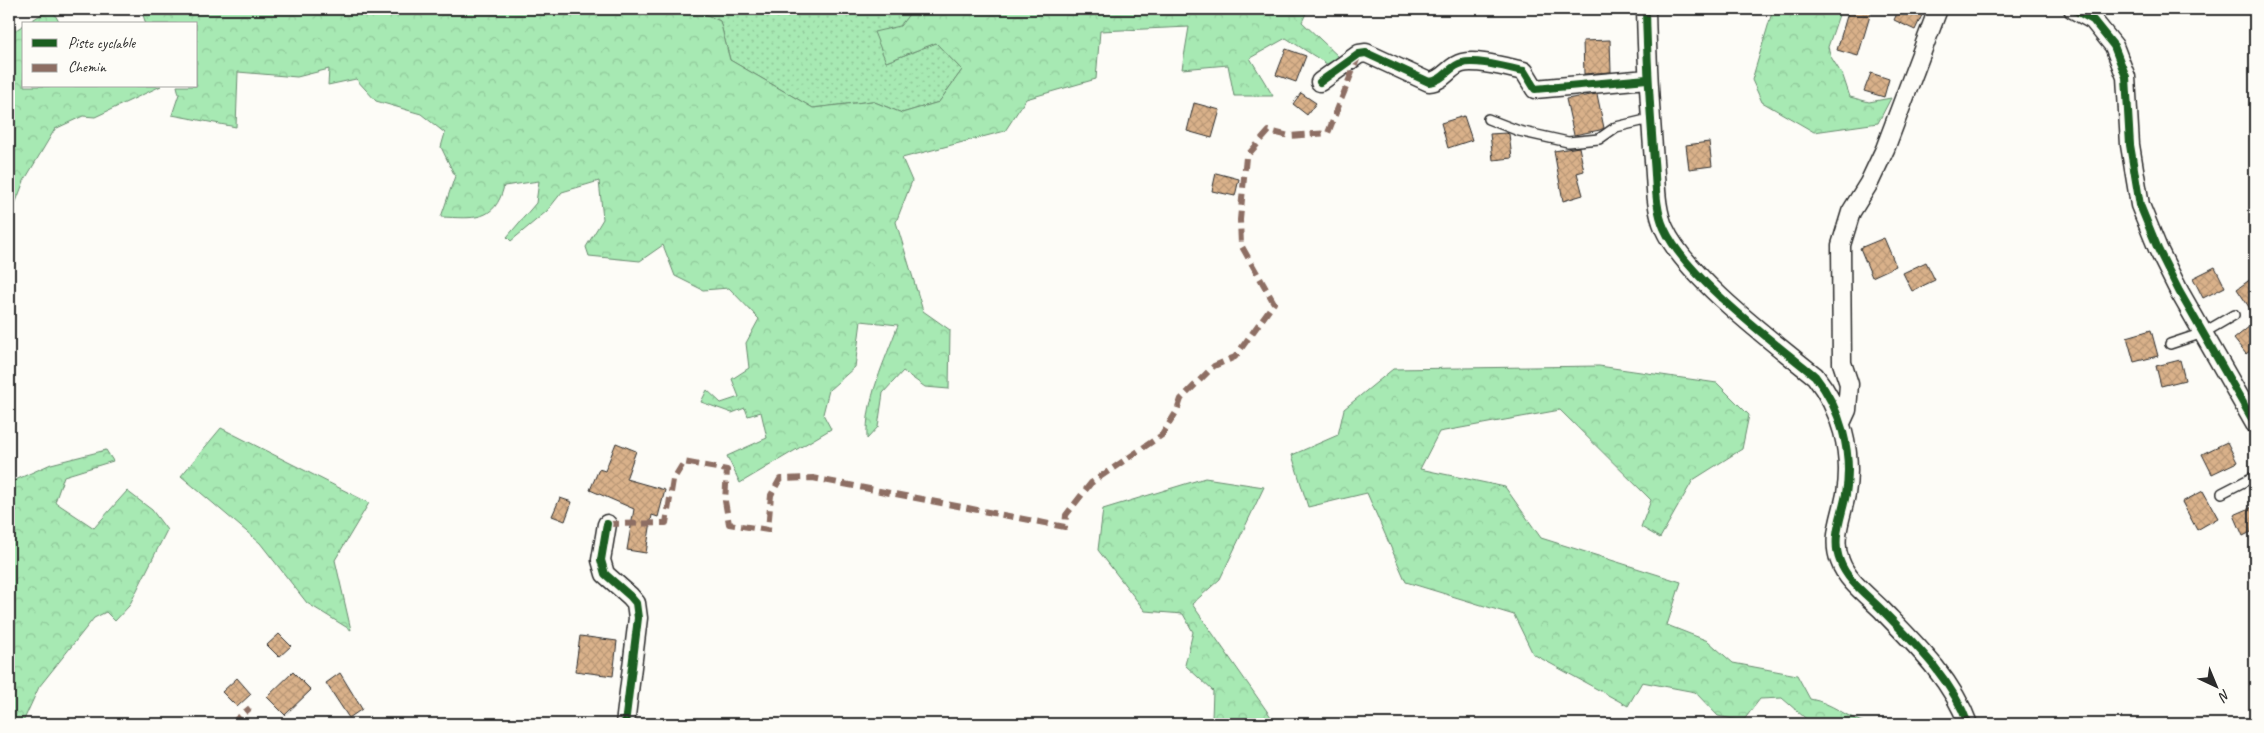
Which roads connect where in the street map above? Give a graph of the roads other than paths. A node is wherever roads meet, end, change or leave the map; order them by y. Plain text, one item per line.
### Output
1 (1646, 9) edge
2 (1938, 9) edge
3 (2073, 9) edge
4 (1647, 79) junction
5 (1320, 82) dead end
6 (1488, 119) dead end
7 (1650, 119) junction
8 (2234, 315) dead end
9 (2203, 333) junction
10 (2170, 344) dead end
11 (2253, 417) edge
12 (1841, 423) junction
13 (2255, 476) edge
14 (2222, 493) dead end
15 (607, 524) dead end
16 (625, 724) edge
17 (1968, 724) edge

1 - 4 street
2 - 12 street
3 - 9 street
4 - 5 street
4 - 7 street
6 - 7 lane
7 - 12 street
8 - 9 lane
9 - 10 lane
9 - 11 street
12 - 17 street
13 - 14 lane
15 - 16 street

